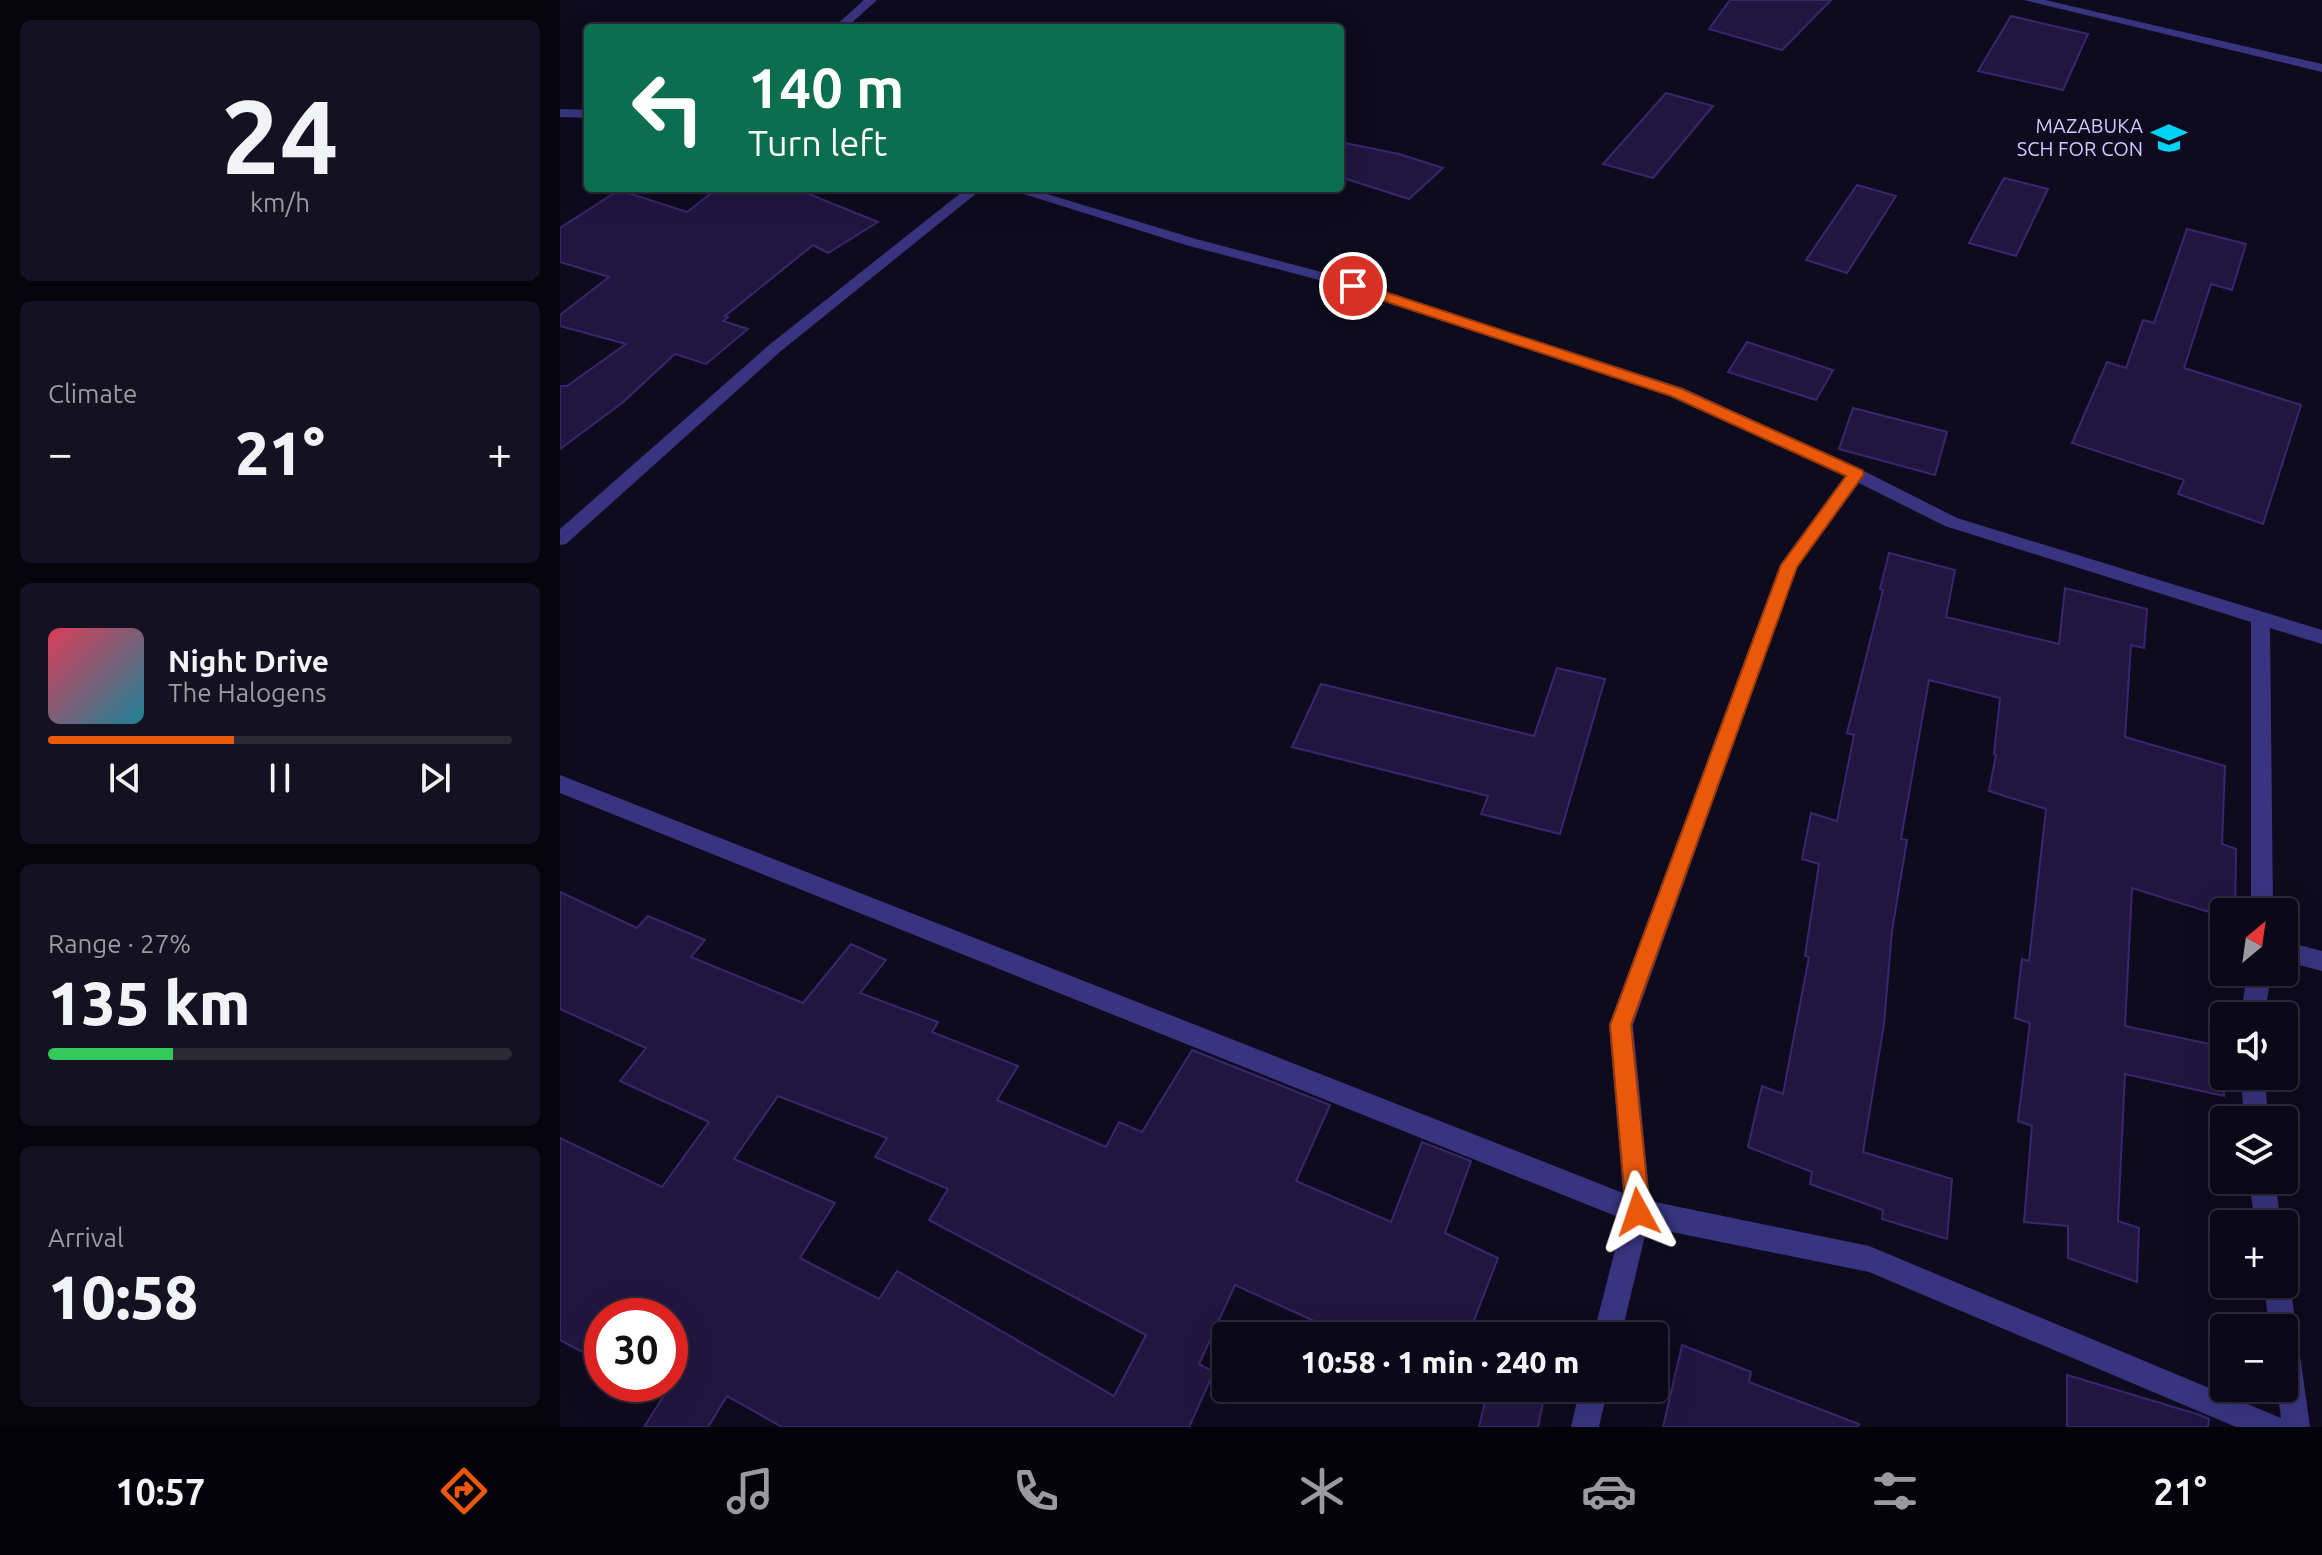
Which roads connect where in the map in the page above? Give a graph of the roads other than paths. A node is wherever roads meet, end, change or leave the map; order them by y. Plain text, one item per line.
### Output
1 (871, 0) edge
2 (2030, 0) edge
3 (844, 24) edge
4 (2322, 68) edge
5 (560, 113) edge
6 (584, 114) edge
7 (971, 192) edge
8 (1025, 192) edge
9 (1856, 474) junction
10 (560, 539) edge
11 (2260, 619) junction
12 (2322, 637) edge
13 (560, 784) edge
14 (2262, 898) edge
15 (2298, 955) edge
16 (2322, 961) edge
17 (1638, 1212) junction
18 (1610, 1322) edge
19 (1591, 1402) edge
20 (2293, 1402) edge
21 (1585, 1427) edge
22 (2270, 1427) edge
23 (2296, 1427) edge

1 - 3 street
2 - 4 street
5 - 6 street
7 - 10 street
8 - 9 street
9 - 11 street
9 - 17 street
11 - 12 street
11 - 14 street
13 - 17 street
15 - 16 street
17 - 18 street
17 - 22 street
19 - 21 street
20 - 23 street

